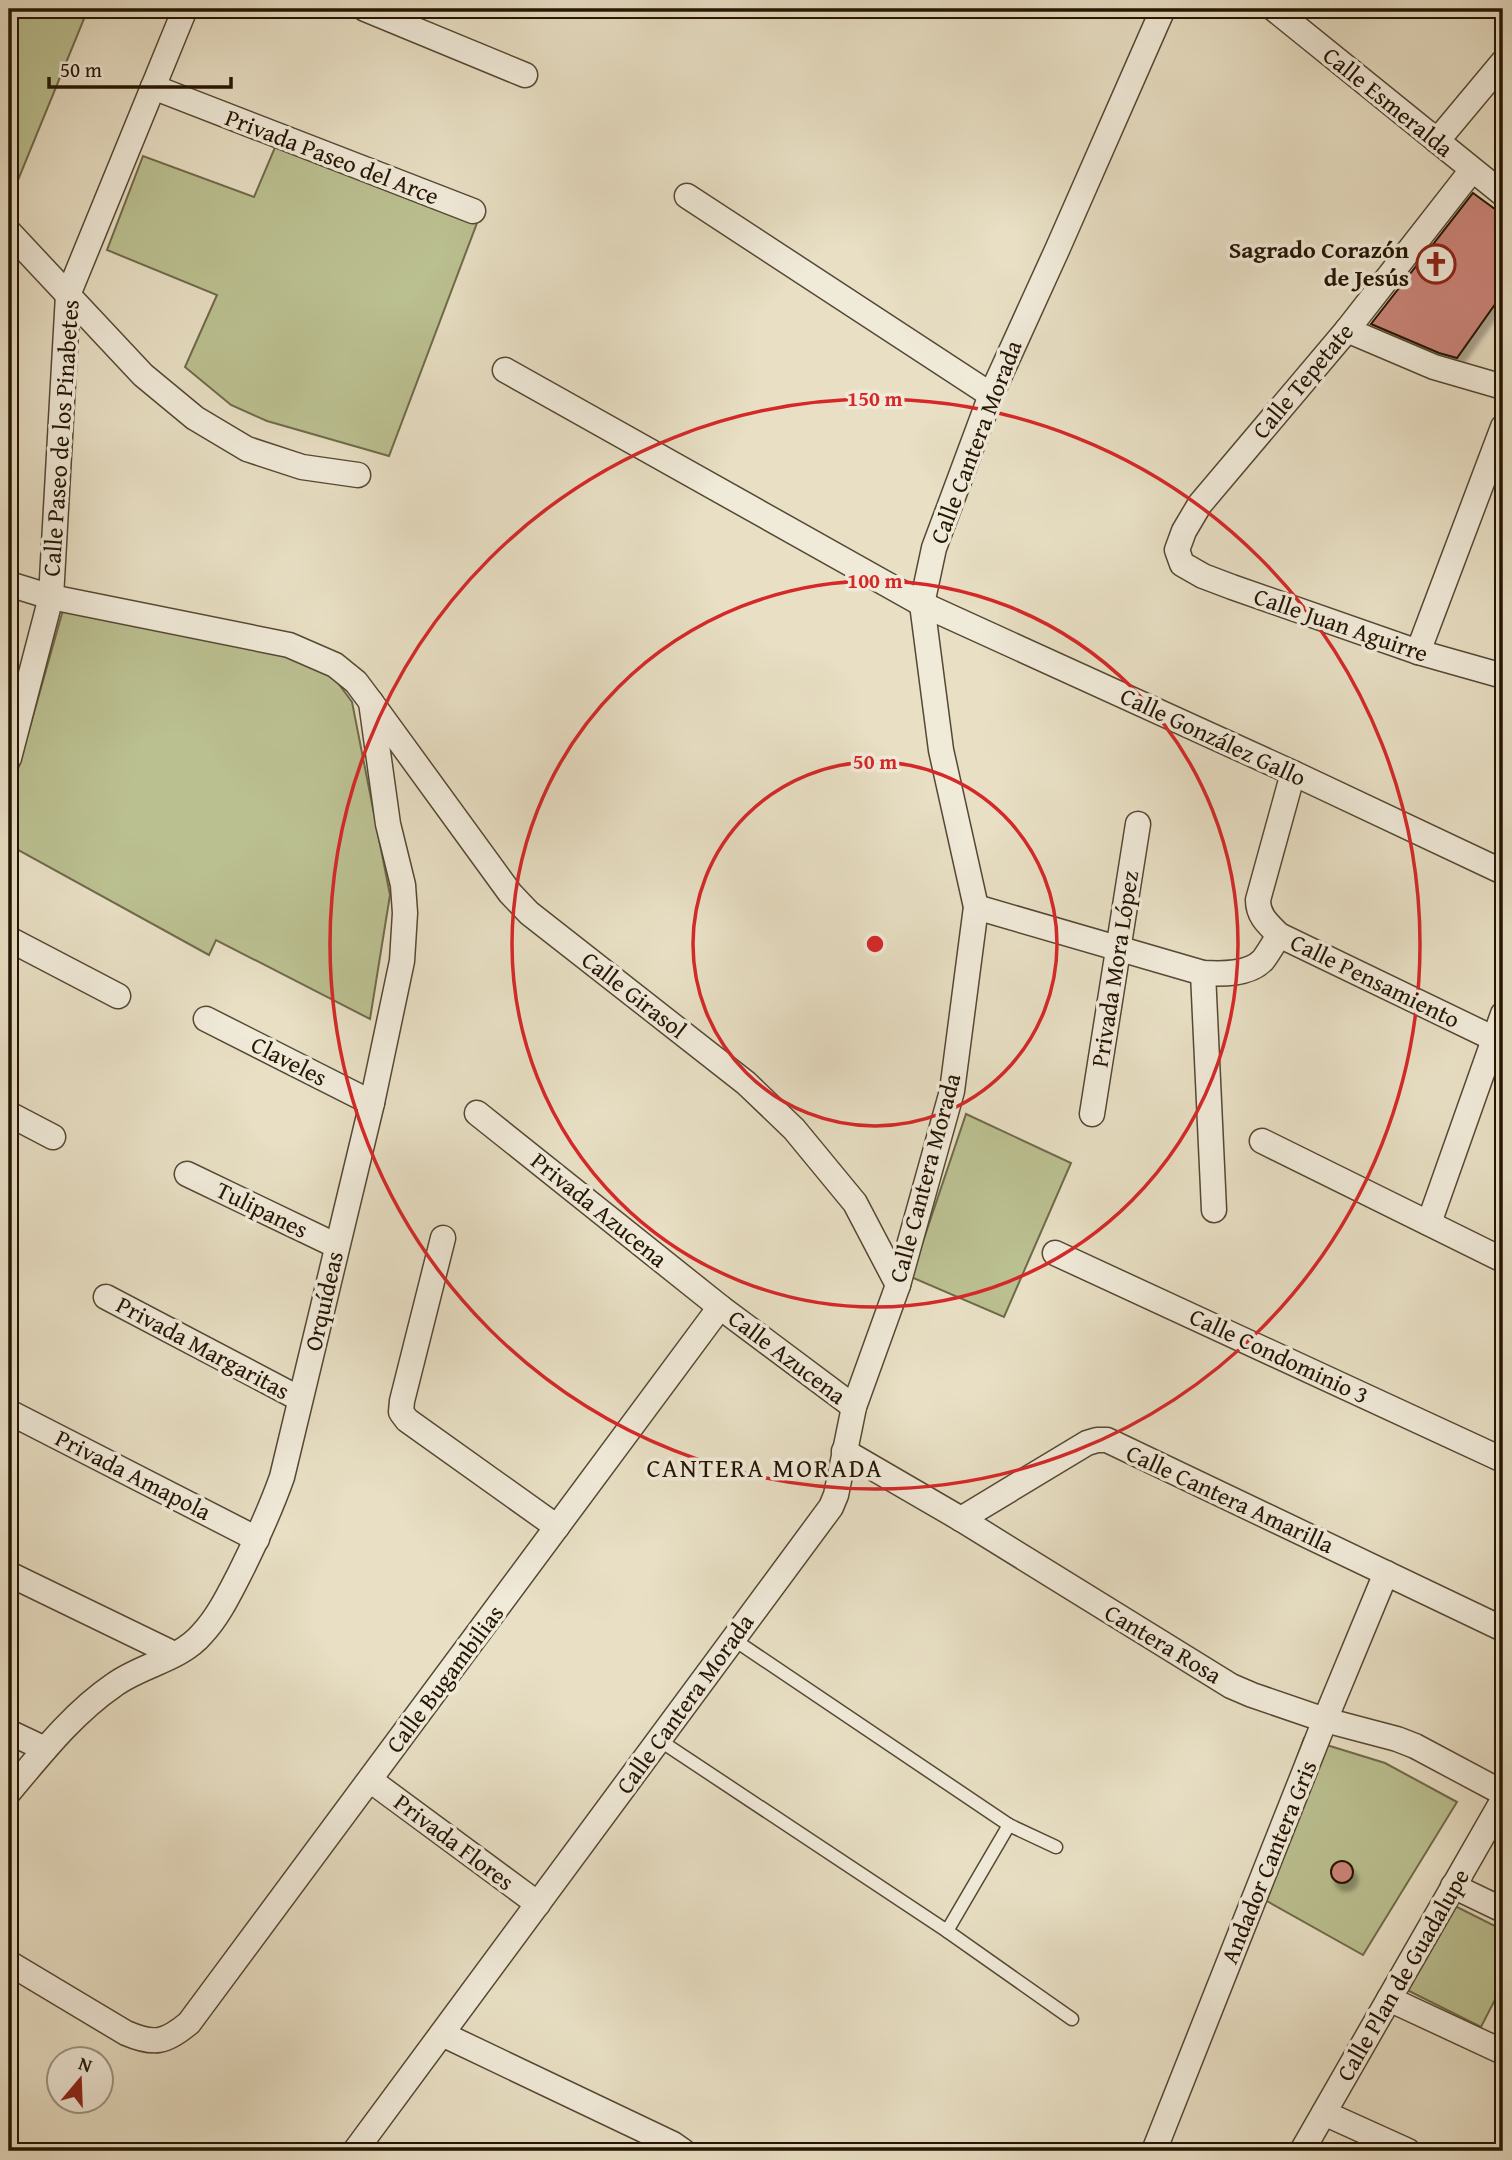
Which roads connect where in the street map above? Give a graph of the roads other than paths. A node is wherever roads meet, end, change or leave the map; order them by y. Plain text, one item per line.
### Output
1 (185, 9) edge
2 (365, 9) edge
3 (1163, 9) edge
4 (1274, 9) edge
5 (1503, 62) edge
6 (525, 75) dead end
7 (153, 87) junction
8 (1437, 142) junction
9 (1472, 170) junction
10 (1503, 194) edge
11 (687, 196) dead end
12 (473, 211) dead end
13 (9, 232) edge
14 (68, 295) junction
15 (1347, 330) junction
16 (505, 370) dead end
17 (1503, 387) edge
18 (991, 395) junction
19 (1503, 427) edge
20 (358, 475) dead end
21 (1182, 564) joint
22 (9, 584) edge
23 (51, 597) junction
24 (922, 604) junction
25 (1418, 652) junction
26 (1503, 676) edge
27 (371, 702) junction
28 (9, 758) edge
29 (1293, 773) junction
30 (1138, 824) dead end
31 (1503, 872) edge
32 (976, 906) junction
33 (1279, 935) junction
34 (9, 939) edge
35 (1118, 948) junction
36 (1203, 973) junction
37 (118, 996) dead end
38 (1503, 1014) edge
39 (206, 1019) dead end
40 (1499, 1041) edge
41 (372, 1103) junction
42 (477, 1113) dead end
43 (9, 1114) edge
44 (1092, 1114) dead end
45 (53, 1137) dead end
46 (1262, 1141) dead end
47 (187, 1174) dead end
48 (1214, 1210) dead end
49 (1429, 1223) junction
50 (443, 1238) dead end
51 (337, 1246) junction
52 (1055, 1253) dead end
53 (1503, 1260) edge
54 (898, 1284) junction
55 (106, 1297) dead end
56 (720, 1307) junction
57 (300, 1398) junction
58 (854, 1407) junction
59 (9, 1412) edge
60 (844, 1451) junction
61 (1503, 1460) edge
62 (961, 1519) junction
63 (557, 1527) junction
64 (257, 1539) junction
65 (1386, 1573) junction
66 (9, 1574) edge
67 (1503, 1629) edge
68 (733, 1639) junction
69 (174, 1654) junction
70 (1325, 1720) junction
71 (9, 1732) edge
72 (659, 1740) junction
73 (45, 1749) junction
74 (370, 1780) junction
75 (9, 1791) edge
76 (1503, 1793) edge
77 (1503, 1800) edge
78 (1009, 1825) junction
79 (1056, 1847) dead end
80 (1453, 1886) junction
81 (538, 1904) junction
82 (1503, 1910) edge
83 (947, 1931) junction
84 (9, 1964) edge
85 (1389, 1999) junction
86 (1072, 2019) dead end
87 (442, 2034) junction
88 (1503, 2052) edge
89 (1324, 2113) junction
90 (355, 2151) edge
91 (683, 2151) edge
92 (1154, 2151) edge
93 (1302, 2151) edge
94 (1408, 2151) edge

1 - 7 street, Calle Paseo de los Pinabetes
2 - 6 street
3 - 18 street, Calle Cantera Morada
4 - 8 street, Calle Esmeralda
5 - 8 street
7 - 12 street, Privada Paseo del Arce
7 - 14 street, Calle Paseo de los Pinabetes
8 - 9 street, Calle Esmeralda
9 - 10 street, Calle Esmeralda
9 - 15 street, Calle Tepetate
11 - 18 street
13 - 14 street
14 - 20 street
14 - 23 street, Calle Paseo de los Pinabetes
15 - 17 street
15 - 21 street, Calle Tepetate
16 - 24 street, Calle González Gallo
18 - 24 street, Calle Cantera Morada
19 - 25 street
21 - 25 street, Calle Juan Aguirre
22 - 23 street, Calle Girasol
23 - 27 street, Calle Girasol
23 - 28 street, Calle Paseo de los Pinabetes
24 - 29 street, Calle González Gallo
24 - 32 street, Calle Cantera Morada
25 - 26 street, Calle Juan Aguirre
27 - 41 street, Orquídeas
27 - 54 street, Calle Girasol
29 - 31 street, Calle González Gallo
29 - 33 street
30 - 35 street, Privada Mora López
32 - 35 street, Calle Pensamiento
32 - 54 street, Calle Cantera Morada
33 - 36 street, Calle Pensamiento
33 - 40 street, Calle Pensamiento
34 - 37 street
35 - 36 street, Calle Pensamiento
35 - 44 street, Privada Mora López
36 - 48 street
38 - 40 street
39 - 41 street, Claveles
40 - 49 street
41 - 51 street, Orquídeas
42 - 56 street, Privada Azucena
43 - 45 street
46 - 49 street
47 - 51 street, Tulipanes
49 - 53 street
50 - 63 street
51 - 57 street, Orquídeas
52 - 61 street, Calle Condominio 3
54 - 58 street, Calle Cantera Morada
55 - 57 street, Privada Margaritas
56 - 58 street, Calle Azucena
56 - 63 street, Calle Bugambilias
57 - 64 street, Orquídeas
58 - 60 street, Calle Cantera Morada
59 - 64 street, Privada Amapola
60 - 62 street, Cantera Rosa
60 - 68 street, Calle Cantera Morada
62 - 65 street, Calle Cantera Amarilla
62 - 70 street, Cantera Rosa
63 - 74 street, Calle Bugambilias
64 - 69 street, Orquídeas
65 - 67 street, Calle Cantera Amarilla
65 - 70 street, Andador Cantera Gris
66 - 69 street
68 - 72 street, Calle Cantera Morada
68 - 78 lane
69 - 73 street, Orquídeas
70 - 76 street, Cantera Rosa
70 - 92 street, Andador Cantera Gris
71 - 73 street
72 - 81 street, Calle Cantera Morada
72 - 83 lane
73 - 75 street, Orquídeas
74 - 81 street, Privada Flores
74 - 84 street, Calle Bugambilias
77 - 80 street, Calle Plan de Guadalupe
78 - 79 lane
78 - 83 lane
80 - 82 street
80 - 85 street, Calle Plan de Guadalupe
81 - 87 street, Calle Cantera Morada
83 - 86 lane
85 - 88 street
85 - 89 street, Calle Plan de Guadalupe
87 - 90 street, Calle Cantera Morada
87 - 91 street
89 - 93 street, Calle Plan de Guadalupe
89 - 94 street

